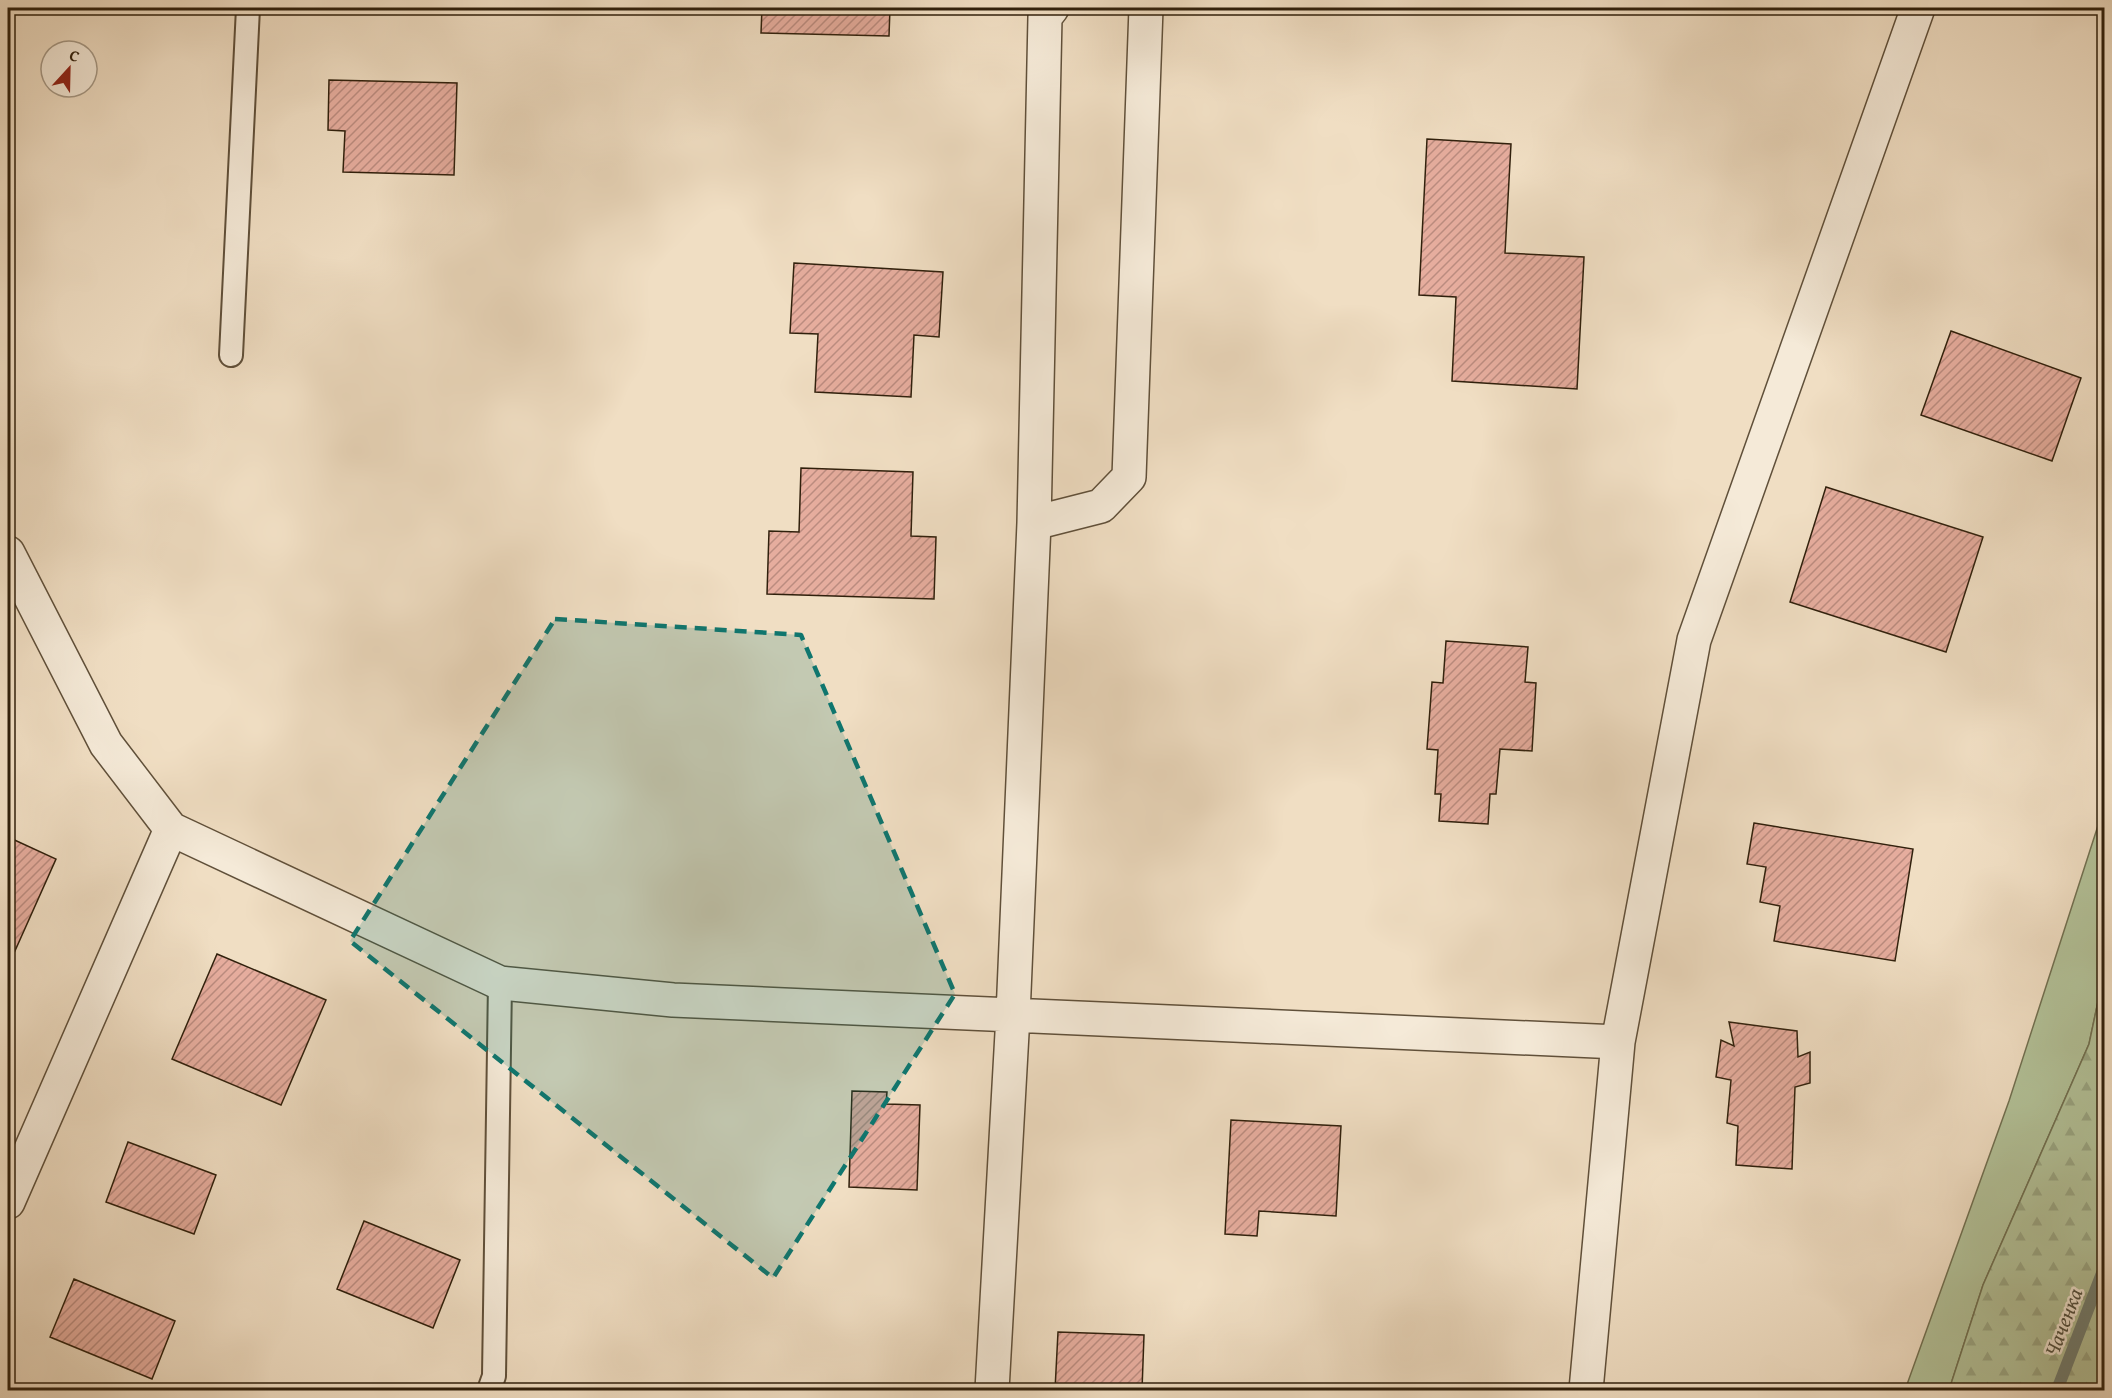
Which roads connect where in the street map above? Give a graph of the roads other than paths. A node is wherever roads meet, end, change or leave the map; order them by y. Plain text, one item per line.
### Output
1 (248, 8) edge
2 (1052, 8) edge
3 (1146, 8) edge
4 (1918, 8) edge
5 (231, 355) dead end
6 (1034, 523) junction
7 (8, 553) edge
8 (171, 829) junction
9 (500, 983) junction
10 (1013, 1015) junction
11 (1618, 1042) junction
12 (8, 1202) edge
13 (489, 1390) edge
14 (992, 1390) edge
15 (1586, 1390) edge

1 - 5 lane
2 - 6 street
3 - 6 street
4 - 11 street
6 - 10 street
7 - 8 street
8 - 9 street
8 - 12 street
9 - 10 street
9 - 13 lane
10 - 11 street
10 - 14 street
11 - 15 street

